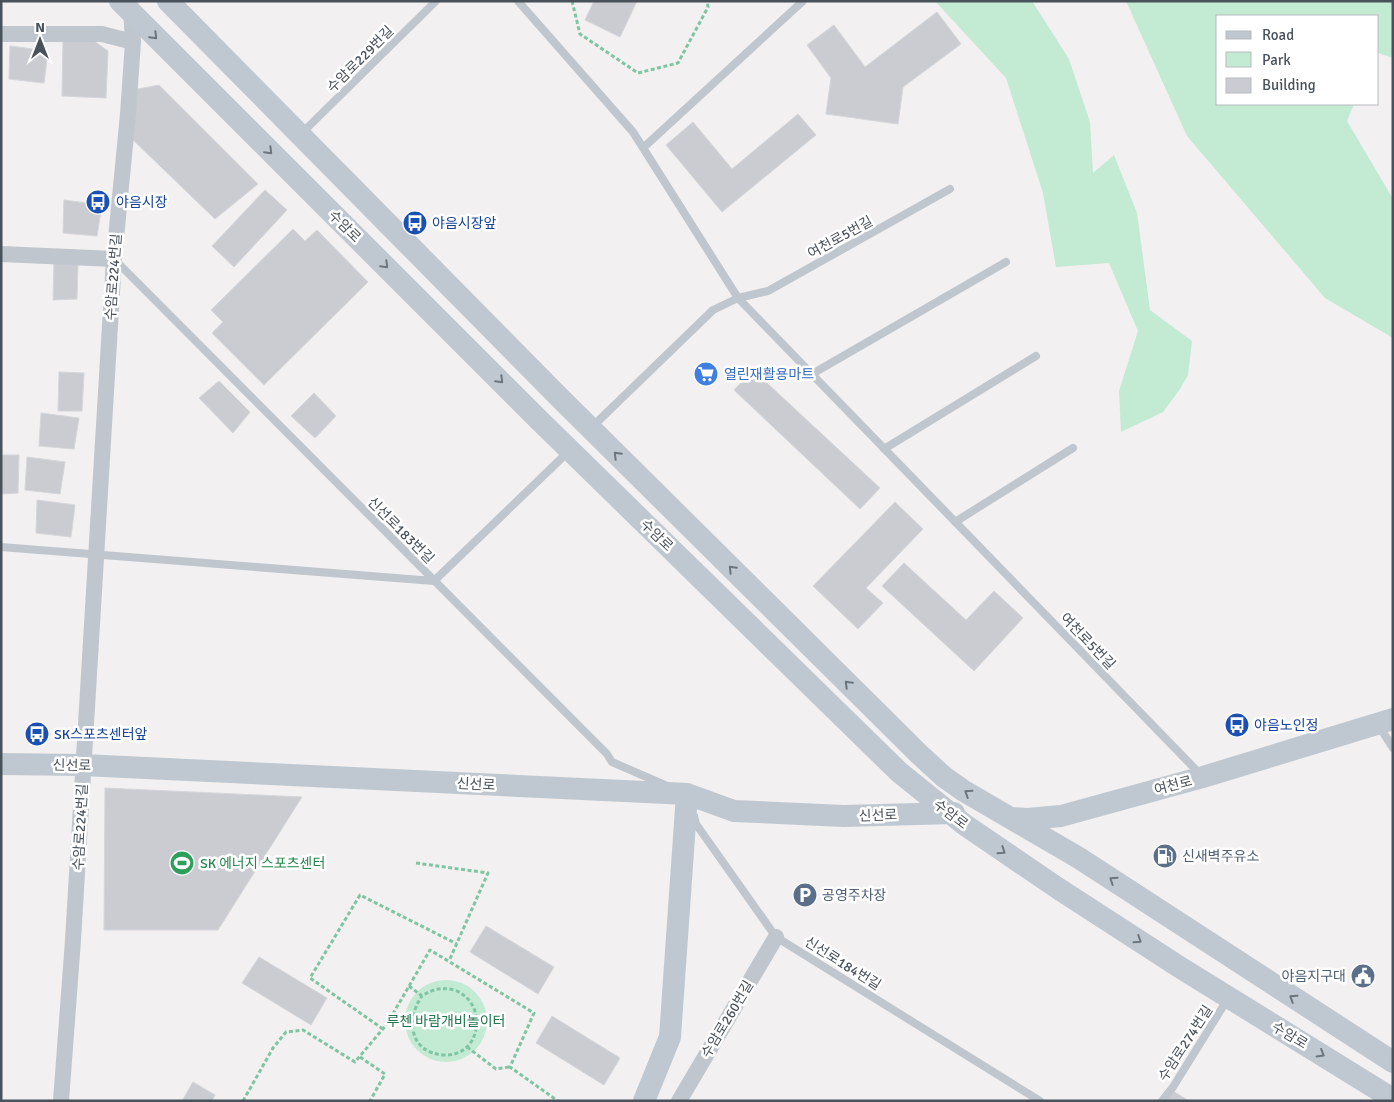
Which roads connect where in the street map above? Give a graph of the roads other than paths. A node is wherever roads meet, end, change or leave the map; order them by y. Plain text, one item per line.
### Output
1 (168, 1) edge
2 (436, 1) edge
3 (518, 1) edge
4 (803, 1) edge
5 (127, 5) edge
6 (1, 34) edge
7 (133, 42) junction
8 (301, 135) junction
9 (643, 148) junction
10 (950, 189) dead end
11 (1, 254) edge
12 (114, 259) junction
13 (1006, 262) dead end
14 (738, 298) junction
15 (1036, 356) dead end
16 (812, 374) junction
17 (590, 428) junction
18 (884, 448) junction
19 (1073, 448) dead end
20 (570, 450) junction
21 (955, 522) junction
22 (1, 547) edge
23 (97, 554) junction
24 (434, 582) junction
25 (1385, 722) edge
26 (1393, 748) edge
27 (1, 764) edge
28 (84, 765) junction
29 (1203, 777) junction
30 (687, 794) junction
31 (948, 812) junction
32 (1009, 818) junction
33 (776, 937) junction
34 (1229, 998) junction
35 (1393, 1062) edge
36 (1393, 1099) edge
37 (62, 1101) edge
38 (644, 1101) edge
39 (679, 1101) edge
40 (1040, 1101) edge
41 (1162, 1101) edge

1 - 8 main road, 수암로
2 - 8 lane, 수암로229번길
3 - 9 lane, 여천로5번길
4 - 9 lane
5 - 7 street, 수암로224번길
5 -> 20 main road, 수암로
6 - 7 street
7 - 12 street, 수암로224번길
8 - 17 main road, 수암로
9 - 14 lane, 여천로5번길
10 - 14 lane, 여천로5번길
11 - 12 street
12 - 23 street, 수암로224번길
12 - 24 lane, 신선로183번길
13 - 16 lane
14 - 16 lane, 여천로5번길
14 - 17 lane
15 - 18 lane
16 - 18 lane, 여천로5번길
32 -> 17 main road, 수암로
18 - 21 lane, 여천로5번길
19 - 21 lane
20 - 24 lane
20 - 31 main road, 수암로
21 - 29 lane, 여천로5번길
22 - 23 lane
23 - 24 lane
23 - 28 street, 수암로224번길
24 - 30 lane, 신선로183번길
25 - 26 lane
25 - 29 main road, 여천로
27 - 28 main road, 신선로
28 - 30 main road, 신선로
28 - 37 street, 수암로224번길
29 - 32 main road, 여천로
30 - 31 main road, 신선로
30 - 33 lane, 신선로184번길
30 - 38 main road
31 - 32 main road, 여천로
31 -> 34 main road, 수암로
35 -> 32 main road, 수암로
33 - 39 street, 수암로260번길
33 - 40 lane, 신선로184번길
34 -> 36 main road, 수암로
34 - 41 lane, 수암로274번길

